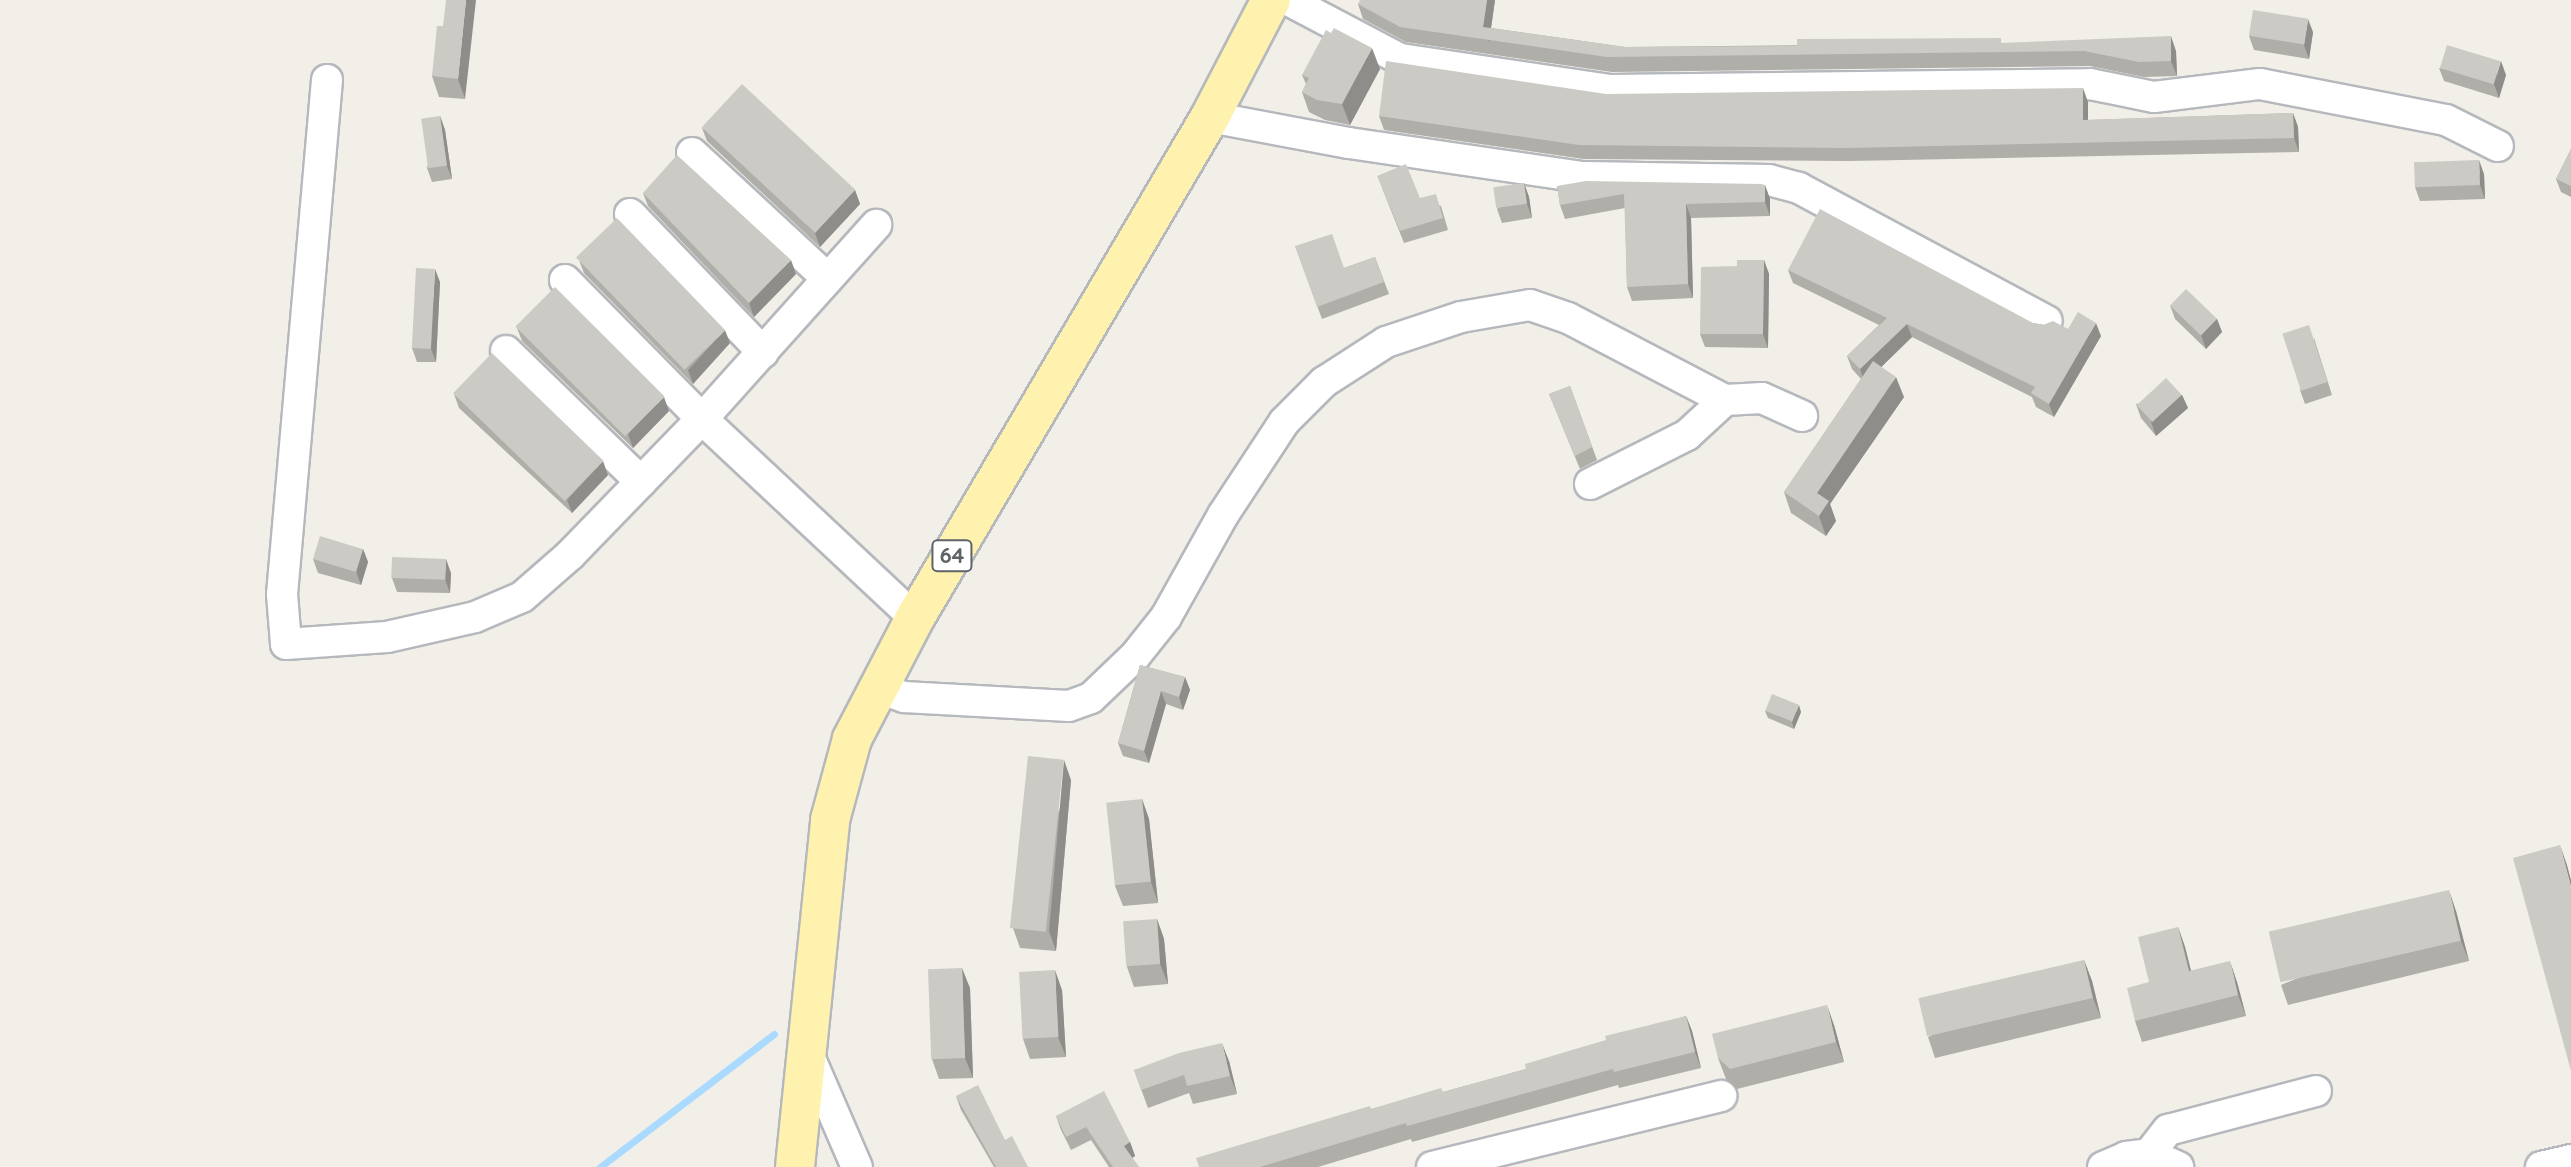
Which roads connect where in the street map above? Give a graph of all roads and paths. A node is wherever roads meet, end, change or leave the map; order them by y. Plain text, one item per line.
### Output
1 (1271, 0) edge
2 (1288, 0) edge
3 (327, 80) dead end
4 (1210, 117) junction
5 (2498, 146) dead end
6 (692, 153) dead end
7 (630, 214) dead end
8 (876, 225) dead end
9 (828, 279) junction
10 (565, 280) dead end
11 (2047, 321) edge
12 (506, 351) dead end
13 (763, 352) junction
14 (1725, 400) junction
15 (1802, 416) dead end
16 (702, 419) junction
17 (641, 482) junction
18 (1590, 484) dead end
19 (915, 618) junction
20 (879, 688) junction
21 (808, 1054) junction
22 (2316, 1091) dead end
23 (1721, 1096) dead end
24 (2149, 1154) junction
25 (2571, 1160) edge
26 (795, 1167) edge
27 (857, 1167) edge
28 (1432, 1167) edge
29 (2103, 1167) edge
30 (2178, 1167) edge
31 (2541, 1167) edge

1 - 4 main road, 64
2 - 5 street
3 - 17 street
4 - 11 street
4 - 19 main road, 64
6 - 9 street
7 - 13 street
8 - 9 street
9 - 13 street
10 - 16 street
12 - 17 street
13 - 16 street
14 - 15 street
14 - 18 street
14 - 20 street
16 - 17 street
16 - 19 street
19 - 20 main road, 64
20 - 21 main road, 64
21 - 26 main road, 64
21 - 27 street
22 - 24 street
23 - 28 street
24 - 29 street
24 - 30 street
25 - 31 street

